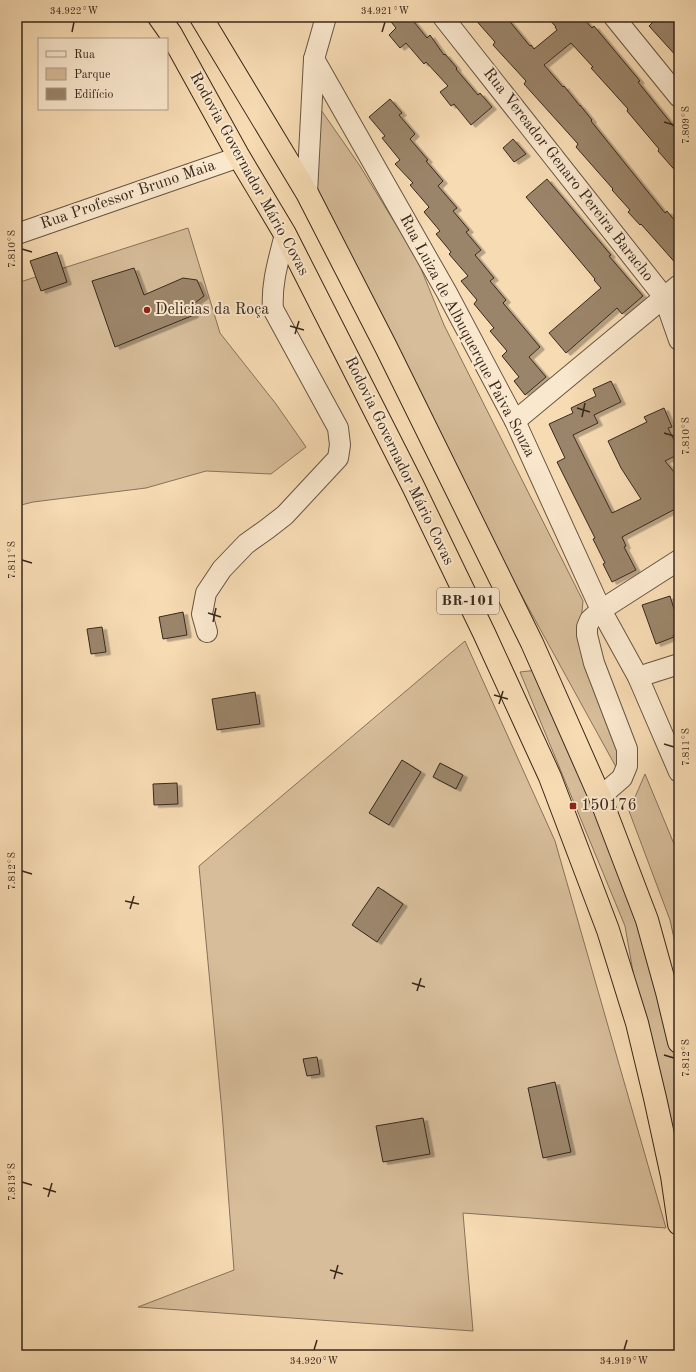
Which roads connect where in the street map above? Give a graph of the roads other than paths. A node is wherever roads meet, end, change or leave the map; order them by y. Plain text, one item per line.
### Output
1 (159, 17) edge
2 (201, 17) edge
3 (326, 17) edge
4 (443, 17) edge
5 (614, 17) edge
6 (314, 59) junction
7 (679, 97) edge
8 (239, 156) junction
9 (307, 193) junction
10 (17, 234) edge
11 (286, 234) junction
12 (672, 291) edge
13 (679, 340) edge
14 (515, 421) junction
15 (679, 560) edge
16 (601, 610) junction
17 (207, 632) dead end
18 (679, 664) edge
19 (638, 677) junction
20 (679, 772) edge
21 (600, 797) junction
22 (679, 1042) edge
23 (679, 1224) edge

1 - 8 highway, Rodovia Governador Mário Covas / BR-101
2 - 9 highway, BR-101
3 - 6 street
4 - 12 street, Rua Vereador Genaro Pereira Baracho
5 - 7 street
6 - 9 street
6 - 14 street, Rua Luiza de Albuquerque Paiva Souza
8 - 10 street, Rua Professor Bruno Maia
8 - 11 highway, Rodovia Governador Mário Covas / BR-101
9 - 21 highway, BR-101
11 - 17 street
11 - 23 highway, Rodovia Governador Mário Covas / BR-101
12 - 13 street, Rua Vereador Genaro Pereira Baracho
12 - 14 street
14 - 16 street, Rua Luiza de Albuquerque Paiva Souza
15 - 16 street
16 - 19 street, Rua Luiza de Albuquerque Paiva Souza
16 - 21 street
18 - 19 street
19 - 20 street, Rua Luiza de Albuquerque Paiva Souza
21 - 22 highway, BR-101

